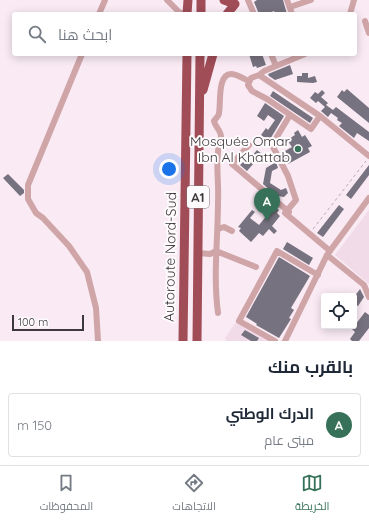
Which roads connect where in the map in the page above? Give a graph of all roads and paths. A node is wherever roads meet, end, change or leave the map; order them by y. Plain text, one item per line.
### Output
1 (105, 0) edge
2 (167, 0) edge
3 (188, 0) edge
4 (201, 0) edge
5 (224, 0) edge
6 (248, 0) edge
7 (287, 0) edge
8 (311, 0) edge
9 (354, 0) edge
10 (290, 7) junction
11 (100, 12) edge
12 (179, 12) edge
13 (188, 12) edge
14 (201, 12) edge
15 (229, 12) edge
16 (253, 12) edge
17 (291, 12) edge
18 (351, 12) edge
19 (364, 21) dead end
20 (369, 33) edge
21 (81, 56) edge
22 (187, 56) edge
23 (200, 56) edge
24 (212, 56) edge
25 (272, 56) edge
26 (300, 56) edge
27 (276, 66) junction
28 (259, 75) junction
29 (249, 81) junction
30 (200, 97) junction
31 (290, 116) junction
32 (320, 116) junction
33 (249, 145) dead end
34 (369, 156) edge
35 (369, 198) edge
36 (287, 211) junction
37 (218, 229) junction
38 (232, 231) dead end
39 (312, 231) junction
40 (330, 251) junction
41 (216, 252) junction
42 (198, 253) junction
43 (256, 267) dead end
44 (318, 275) junction
45 (369, 297) edge
46 (218, 312) dead end
47 (183, 338) edge
48 (98, 341) edge
49 (196, 341) edge
50 (275, 341) edge
51 (286, 341) edge

1 - 11 street
2 - 12 street
3 - 13 highway
4 - 14 highway
5 - 15 highway
6 - 16 street
7 - 10 street
8 - 10 street
9 - 18 street
10 - 17 street
19 - 20 street
21 - 48 street
22 - 47 highway, Autoroute Nord-Sud / A1
23 - 30 highway, Autoroute Nord-Sud / A1
24 - 30 highway
25 - 27 street
26 - 27 street
27 - 28 street
28 - 29 street
28 - 32 street
29 - 31 street
29 - 37 street
30 - 42 highway, Autoroute Nord-Sud / A1
31 - 32 street
31 - 36 street
32 - 34 street
33 - 36 street
34 - 39 path
35 - 40 street
36 - 39 street
36 - 40 street
37 - 38 street
37 - 41 street
39 - 40 street
40 - 44 street
40 - 45 street
41 - 42 street
41 - 43 street
41 - 46 street
42 - 49 highway, Autoroute Nord-Sud / A1
44 - 50 street
44 - 51 street

